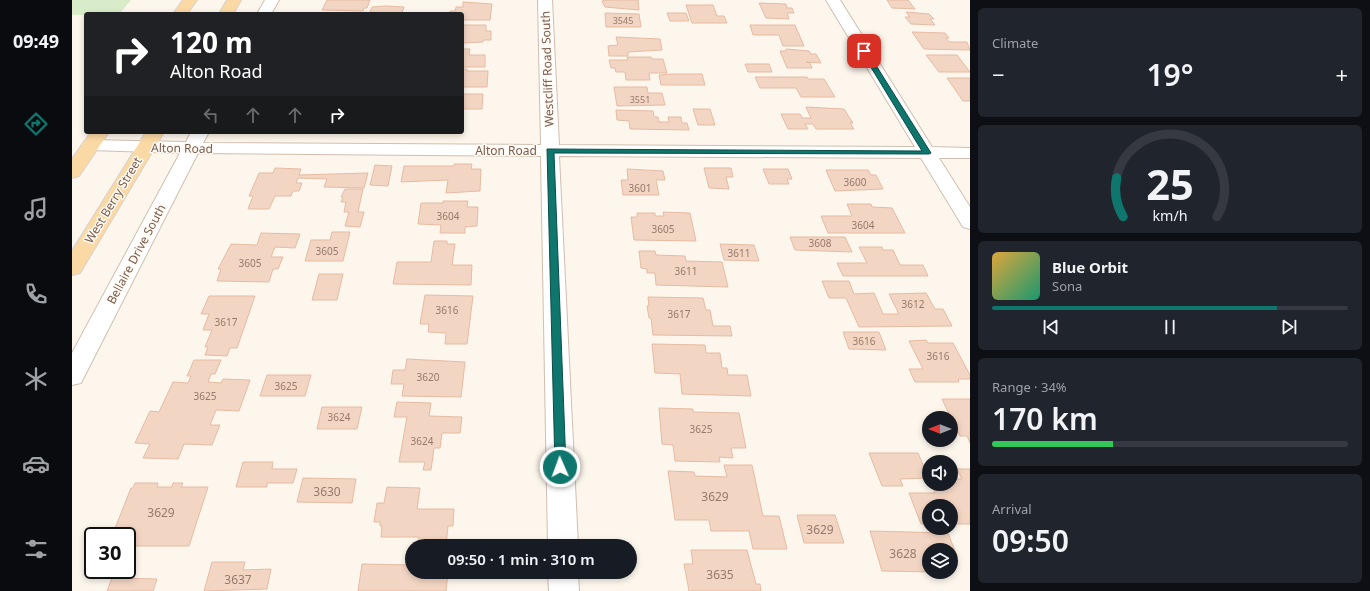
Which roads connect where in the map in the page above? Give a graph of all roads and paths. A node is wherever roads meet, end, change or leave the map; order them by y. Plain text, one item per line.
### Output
1 (190, 0) edge
2 (234, 0) edge
3 (272, 0) edge
4 (545, 0) edge
5 (833, 0) edge
6 (181, 12) edge
7 (227, 12) edge
8 (265, 12) edge
9 (95, 139) edge
10 (150, 140) edge
11 (196, 140) edge
12 (550, 151) junction
13 (927, 153) junction
14 (970, 153) edge
15 (72, 172) edge
16 (970, 223) edge
17 (72, 268) edge
18 (72, 376) edge
19 (563, 539) edge
20 (563, 579) edge
21 (564, 591) edge

1 - 6 main road
2 - 7 main road
3 - 8 street
4 - 12 street, Westcliff Road South
5 - 13 street
9 - 10 street, Alton Road
9 - 15 main road
10 - 11 street, Alton Road
10 - 17 main road, West Berry Street
11 - 12 street, Alton Road
11 - 18 street, Bellaire Drive South
12 - 13 street, Alton Road
12 - 19 street, Westcliff Road South
13 - 14 street, Alton Road
13 - 16 street
20 - 21 street

